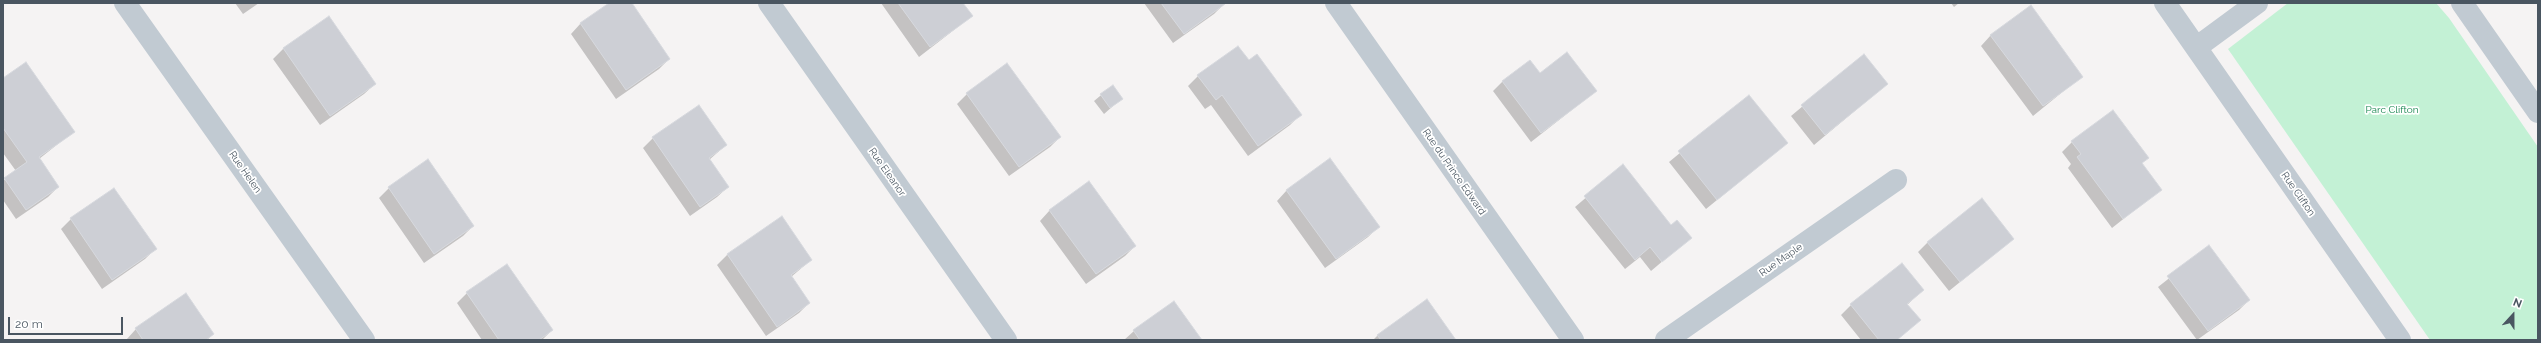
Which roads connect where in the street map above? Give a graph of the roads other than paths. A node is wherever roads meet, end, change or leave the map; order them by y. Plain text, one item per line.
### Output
1 (126, 3) edge
2 (769, 3) edge
3 (1336, 3) edge
4 (2165, 3) edge
5 (2257, 3) edge
6 (2462, 3) edge
7 (2196, 47) junction
8 (2538, 112) edge
9 (1896, 180) dead end
10 (364, 340) edge
11 (1006, 340) edge
12 (1573, 340) edge
13 (1666, 340) edge
14 (2400, 340) edge

1 - 10 street, Rue Helen
2 - 11 street, Rue Eleanor
3 - 12 street, Rue du Prince Edward
4 - 7 street, Rue Clifton
5 - 7 street
6 - 8 street
7 - 14 street, Rue Clifton
9 - 13 street, Rue Maple

